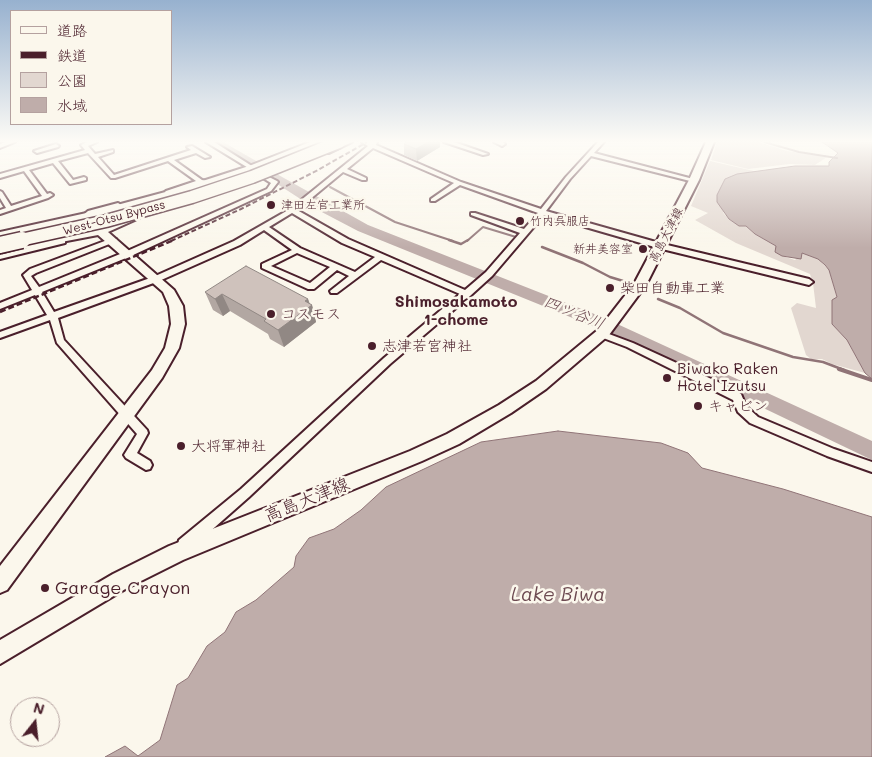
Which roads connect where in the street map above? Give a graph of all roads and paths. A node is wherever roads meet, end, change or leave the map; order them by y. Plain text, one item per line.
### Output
1 (31, 177) edge
2 (68, 177) edge
3 (195, 177) edge
4 (216, 177) edge
5 (221, 177) edge
6 (236, 177) edge
7 (248, 177) edge
8 (263, 177) edge
9 (264, 177) edge
10 (333, 177) edge
11 (360, 177) edge
12 (447, 177) edge
13 (571, 177) edge
14 (683, 177) edge
15 (84, 179) dead end
16 (364, 179) dead end
17 (694, 180) joint
18 (201, 182) junction
19 (459, 183) junction
20 (0, 193) edge
21 (433, 200) dead end
22 (10, 209) junction
23 (292, 210) junction
24 (0, 212) edge
25 (542, 212) junction
26 (474, 214) dead end
27 (99, 227) junction
28 (264, 227) junction
29 (525, 232) junction
30 (0, 236) edge
31 (0, 240) edge
32 (0, 245) edge
33 (661, 246) junction
34 (297, 250) junction
35 (0, 251) edge
36 (128, 254) junction
37 (381, 256) junction
38 (0, 257) edge
39 (334, 268) junction
40 (355, 276) junction
41 (156, 279) junction
42 (804, 279) dead end
43 (37, 291) junction
44 (334, 291) dead end
45 (467, 294) junction
46 (0, 306) edge
47 (53, 317) junction
48 (606, 329) junction
49 (0, 335) edge
50 (127, 414) junction
51 (146, 465) dead end
52 (872, 468) edge
53 (176, 553) junction
54 (0, 583) edge
55 (0, 653) edge

1 - 22 street
2 - 15 street
3 - 18 street
4 - 18 street
5 - 27 street
6 - 31 highway, West-Otsu Bypass
7 - 27 highway, West-Otsu Bypass, bridge
8 - 27 street
9 - 36 street
10 - 23 street
11 - 16 street
12 - 19 street
13 - 25 street
14 - 17 street
17 - 33 street, 高島大津線
18 - 27 street
19 - 21 street
19 - 25 street
20 - 22 street
22 - 24 street
23 - 28 street
23 - 37 street
25 - 29 street
25 - 33 street
26 - 29 street
27 - 30 street
27 - 32 highway, West-Otsu Bypass, bridge
27 - 35 street
27 - 36 street
27 - 38 street
27 - 43 street
28 - 34 street
28 - 41 street
29 - 45 street
33 - 42 street
33 - 48 street, 高島大津線
34 - 39 street
34 - 39 street
36 - 41 street
36 - 43 street
37 - 40 street
37 - 45 street
39 - 40 street
40 - 44 street
41 - 47 street
41 - 50 street
43 - 46 street
43 - 47 street
45 - 53 street
47 - 49 street
47 - 50 street
48 - 52 street
48 - 53 street, 高島大津線
50 - 51 street
50 - 54 street
53 - 55 street, 高島大津線

